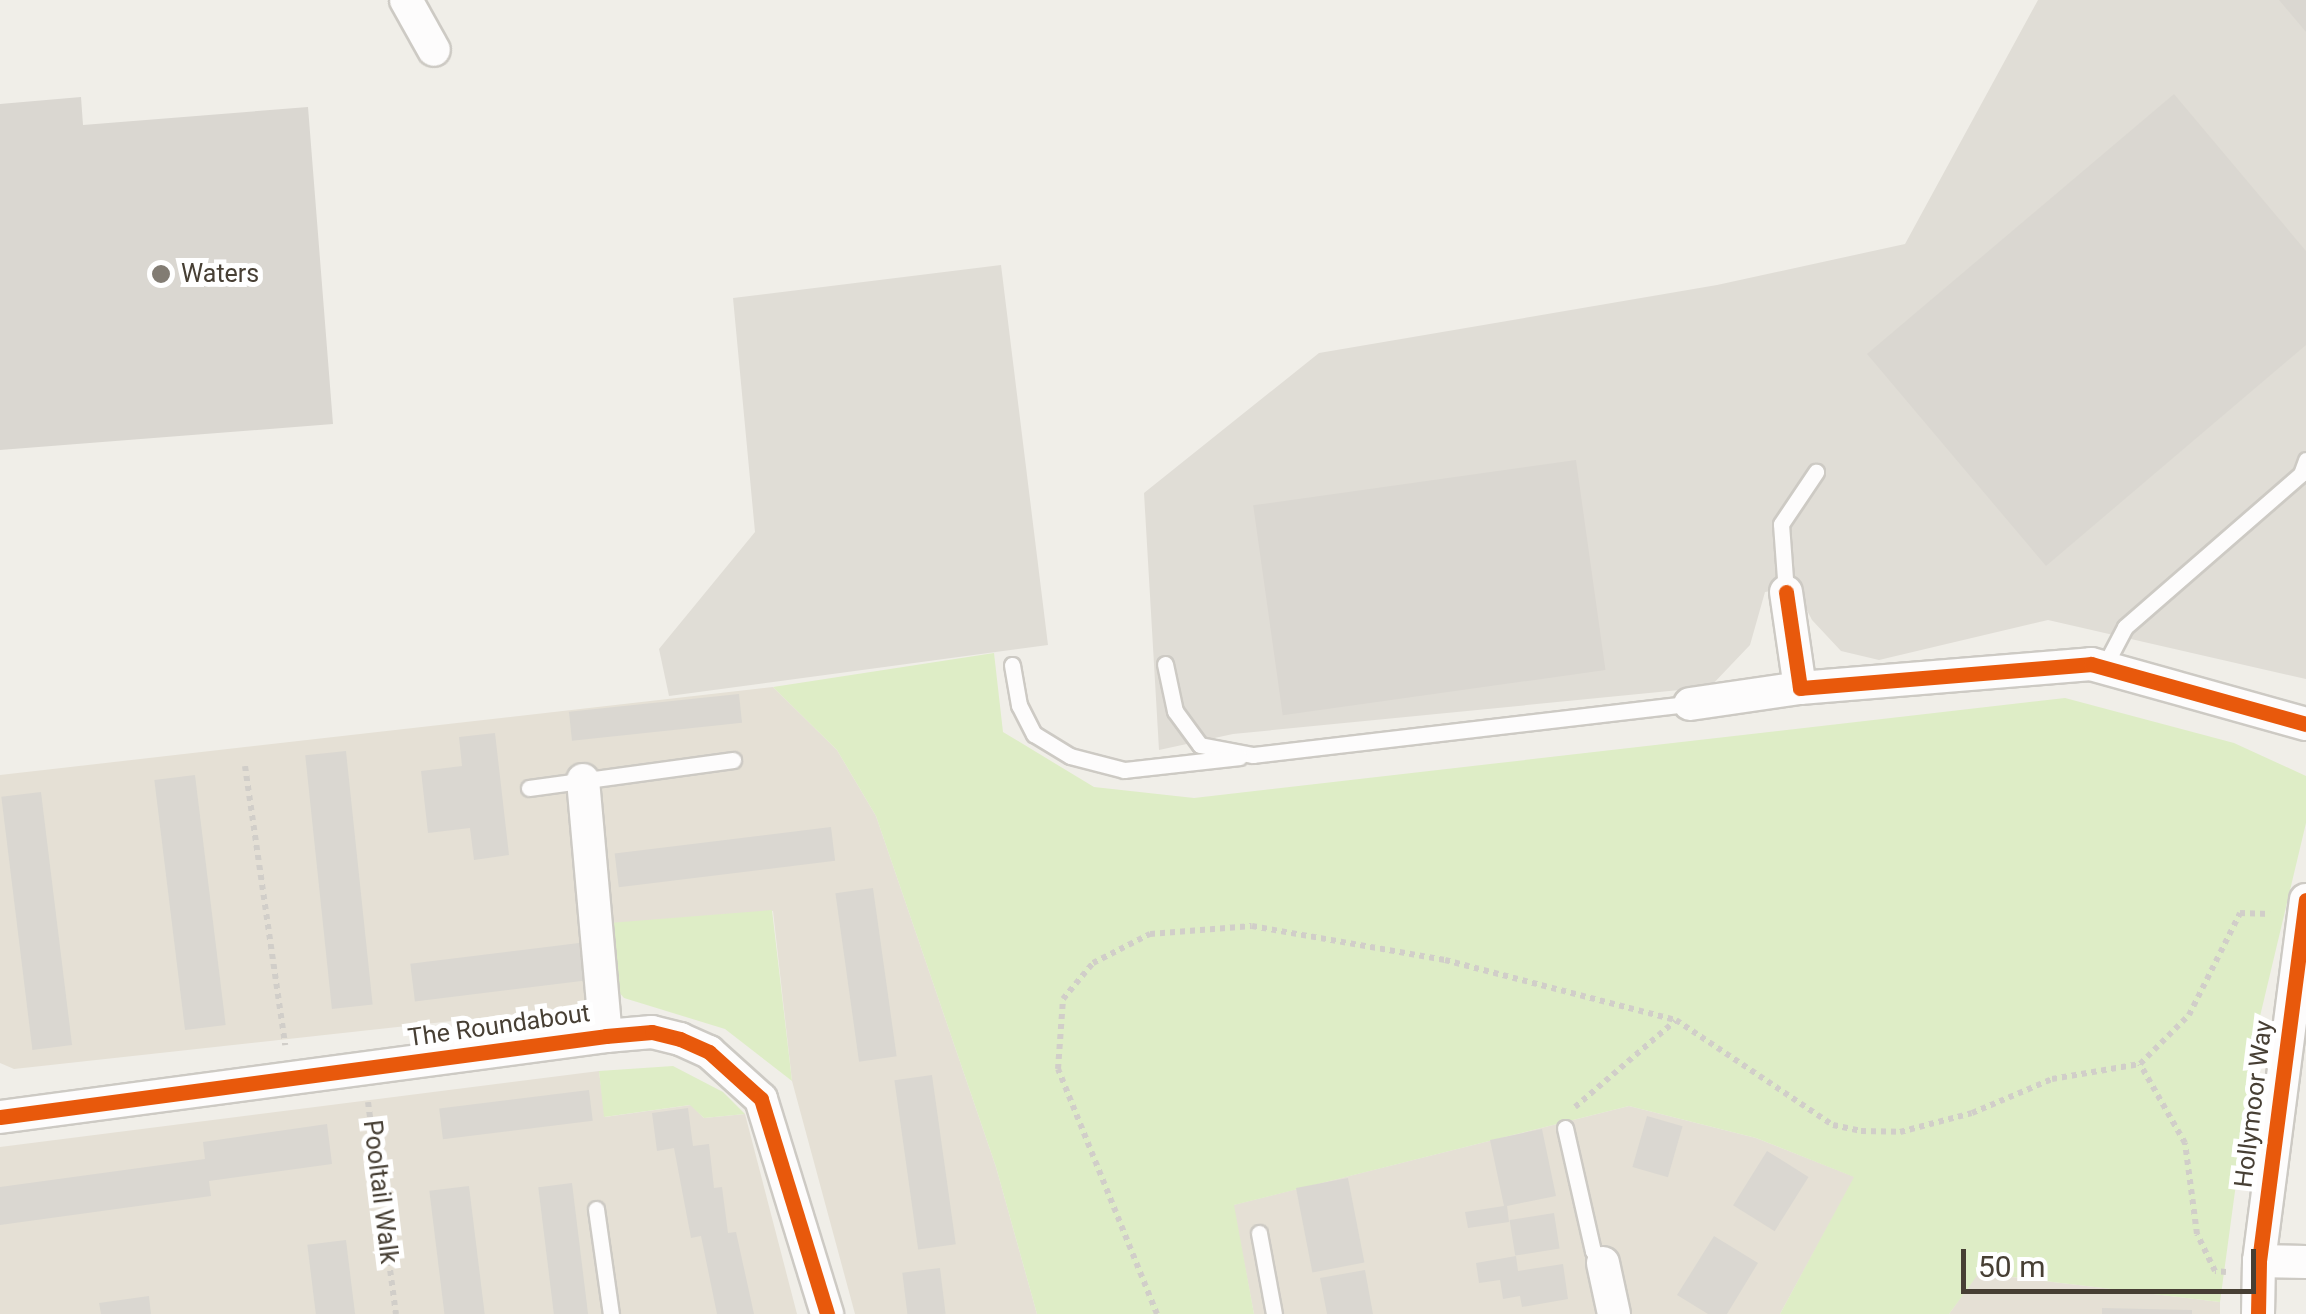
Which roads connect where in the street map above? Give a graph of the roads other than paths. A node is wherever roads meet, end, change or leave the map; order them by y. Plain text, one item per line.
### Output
1 (406, 0) edge
2 (434, 50) dead end
3 (2306, 460) edge
4 (1816, 472) dead end
5 (1786, 592) joint
6 (1165, 664) dead end
7 (1012, 665) dead end
8 (2104, 667) junction
9 (1800, 688) junction
10 (1690, 704) joint
11 (2306, 724) edge
12 (1253, 755) junction
13 (733, 760) dead end
14 (583, 780) junction
15 (529, 788) dead end
16 (2304, 908) edge
17 (606, 1036) junction
18 (0, 1117) edge
19 (1565, 1128) road end
20 (596, 1210) dead end
21 (1259, 1233) dead end
22 (2306, 1262) edge
23 (1602, 1263) joint
24 (2259, 1267) junction
25 (611, 1314) edge
26 (827, 1314) edge
27 (1274, 1314) edge
28 (1614, 1314) edge
29 (2258, 1314) edge

1 - 2 street
3 - 8 lane
4 - 5 lane
5 - 9 street
6 - 12 lane
7 - 12 lane
8 - 9 street
8 - 11 street
9 - 10 street
10 - 12 lane
13 - 14 lane
14 - 15 lane
14 - 17 street, The Roundabout
16 - 24 street, Hollymoor Way
17 - 18 street, The Roundabout
17 - 26 street, The Roundabout
19 - 23 lane
20 - 25 lane
21 - 27 lane
22 - 24 street
23 - 28 street
24 - 29 street, Hollymoor Way

